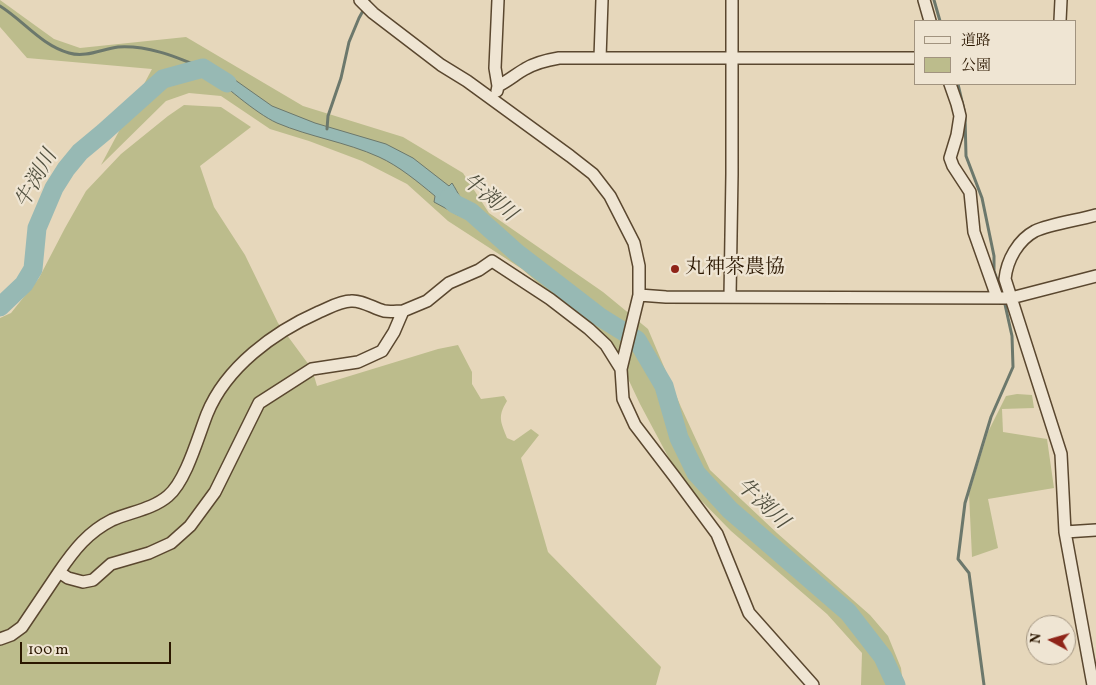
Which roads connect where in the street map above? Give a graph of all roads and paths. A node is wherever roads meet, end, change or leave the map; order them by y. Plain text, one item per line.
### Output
1 (360, 0) edge
2 (498, 0) edge
3 (602, 0) edge
4 (732, 0) edge
5 (924, 0) edge
6 (1061, 0) edge
7 (930, 20) edge
8 (1060, 20) edge
9 (600, 58) junction
10 (732, 58) junction
11 (914, 58) edge
12 (950, 85) edge
13 (498, 86) junction
14 (494, 100) junction
15 (1096, 215) edge
16 (1096, 276) edge
17 (639, 295) junction
18 (730, 296) junction
19 (997, 297) junction
20 (1011, 298) junction
21 (403, 311) junction
22 (621, 369) junction
23 (1096, 530) edge
24 (1065, 532) junction
25 (59, 572) junction
26 (0, 639) edge
27 (814, 685) edge
28 (1093, 685) edge

1 - 14 street
2 - 13 street
3 - 9 street
4 - 10 street
5 - 7 street
6 - 8 street
9 - 10 street
9 - 13 street
10 - 11 street
10 - 18 street
12 - 19 street
13 - 14 street
14 - 17 street
15 - 20 street
16 - 20 street
17 - 18 street
17 - 22 street
18 - 19 street
19 - 20 street
20 - 24 street
21 - 22 street
21 - 25 street
21 - 25 street
22 - 27 street
23 - 24 street
24 - 28 street
25 - 26 street

